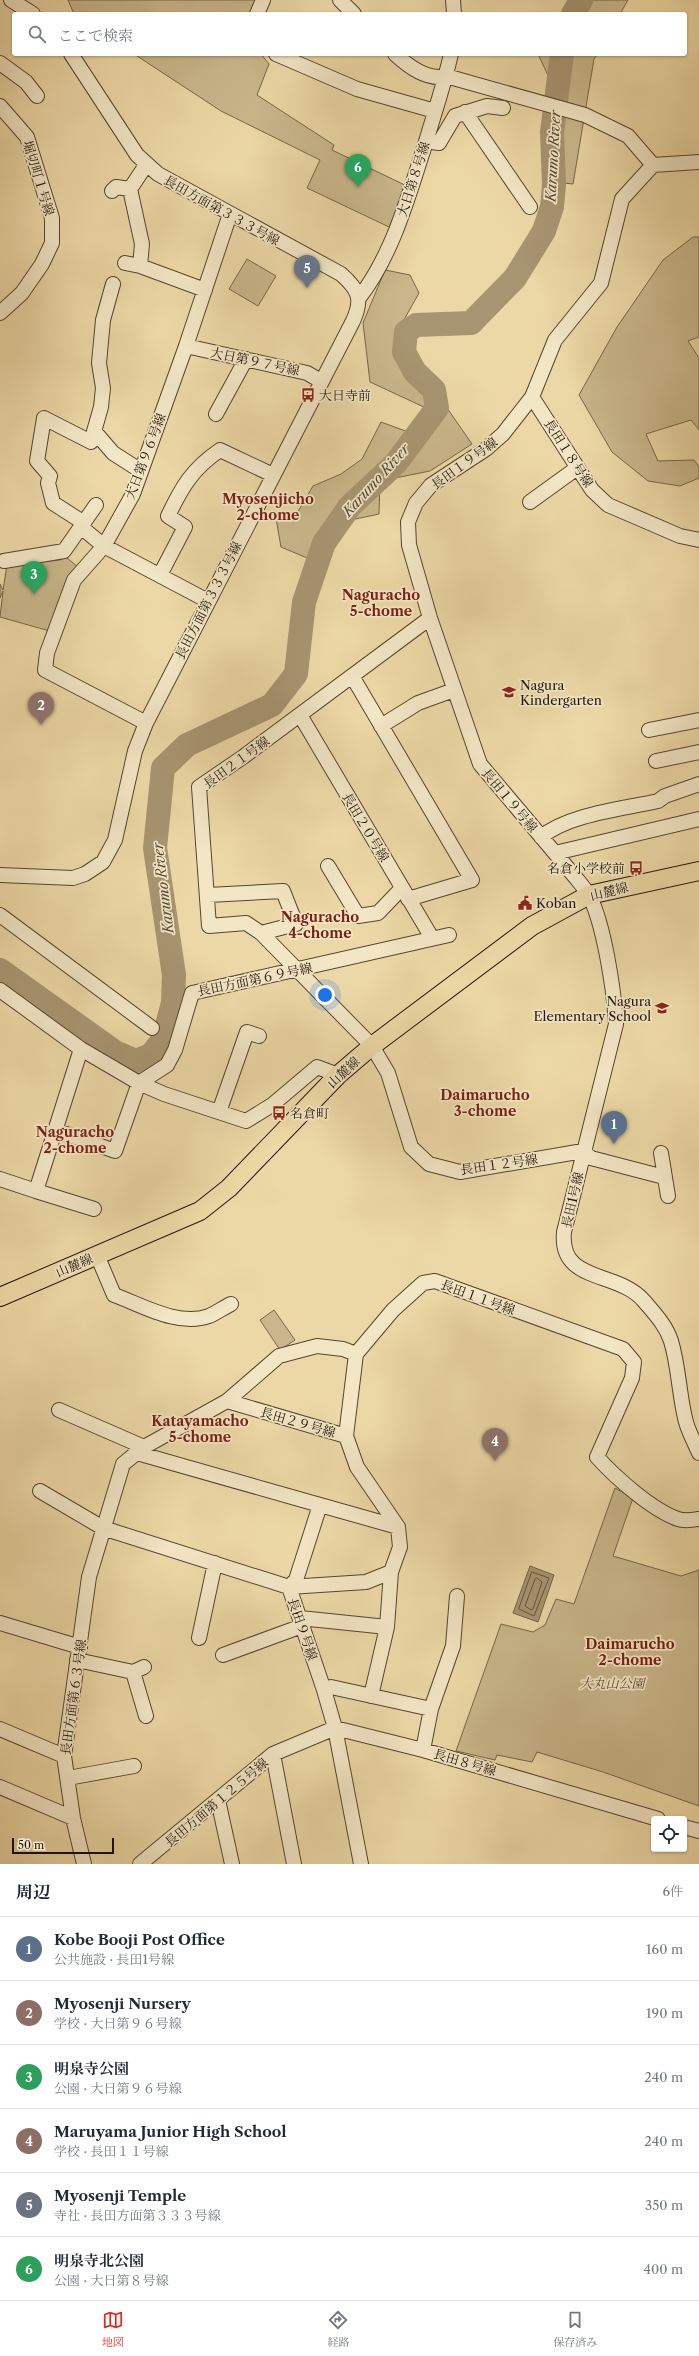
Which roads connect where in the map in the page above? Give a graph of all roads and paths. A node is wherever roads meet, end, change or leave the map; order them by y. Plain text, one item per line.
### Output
1 (11, 0) edge
2 (263, 0) edge
3 (340, 0) edge
4 (454, 0) edge
5 (29, 12) edge
6 (258, 12) edge
7 (352, 12) edge
8 (454, 12) edge
9 (71, 56) edge
10 (281, 56) edge
11 (397, 56) edge
12 (451, 56) edge
13 (0, 62) edge
14 (446, 76) junction
15 (37, 96) dead end
16 (0, 106) edge
17 (503, 108) dead end
18 (435, 111) junction
19 (464, 112) junction
20 (426, 141) junction
21 (699, 162) edge
22 (146, 165) junction
23 (653, 165) junction
24 (130, 189) junction
25 (112, 191) dead end
26 (530, 207) dead end
27 (230, 214) junction
28 (125, 263) dead end
29 (140, 266) junction
30 (113, 284) dead end
31 (204, 290) junction
32 (359, 298) junction
33 (0, 313) edge
34 (186, 346) junction
35 (246, 360) junction
36 (321, 381) junction
37 (532, 396) junction
38 (216, 414) dead end
39 (95, 432) junction
40 (577, 468) junction
41 (141, 471) junction
42 (273, 475) junction
43 (530, 502) dead end
44 (96, 504) dead end
45 (81, 527) junction
46 (699, 540) edge
47 (104, 546) junction
48 (4, 561) dead end
49 (160, 575) junction
50 (208, 601) junction
51 (430, 618) junction
52 (352, 676) junction
53 (454, 690) junction
54 (300, 715) junction
55 (699, 720) edge
56 (146, 723) junction
57 (381, 726) junction
58 (649, 730) dead end
59 (699, 752) edge
60 (656, 761) dead end
61 (699, 784) edge
62 (699, 819) edge
63 (541, 837) junction
64 (555, 853) junction
65 (0, 863) edge
66 (328, 866) dead end
67 (699, 871) edge
68 (0, 874) edge
69 (405, 893) junction
70 (208, 895) junction
71 (589, 895) junction
72 (0, 914) edge
73 (261, 933) junction
74 (449, 935) dead end
75 (432, 938) junction
76 (298, 971) junction
77 (0, 990) edge
78 (152, 1028) dead end
79 (259, 1036) dead end
80 (372, 1046) junction
81 (81, 1049) junction
82 (338, 1075) junction
83 (140, 1083) junction
84 (219, 1112) junction
85 (55, 1130) junction
86 (583, 1151) junction
87 (661, 1153) dead end
88 (664, 1177) junction
89 (0, 1179) edge
90 (36, 1191) junction
91 (668, 1196) dead end
92 (94, 1209) dead end
93 (97, 1255) junction
94 (0, 1297) edge
95 (230, 1304) dead end
96 (356, 1354) junction
97 (227, 1401) junction
98 (59, 1410) dead end
99 (346, 1436) junction
100 (141, 1450) junction
101 (699, 1453) edge
102 (40, 1491) dead end
103 (320, 1505) junction
104 (699, 1519) edge
105 (398, 1527) junction
106 (103, 1528) junction
107 (215, 1563) junction
108 (391, 1572) junction
109 (289, 1587) junction
110 (457, 1596) dead end
111 (301, 1622) junction
112 (0, 1623) edge
113 (387, 1627) junction
114 (199, 1638) dead end
115 (79, 1654) junction
116 (223, 1655) dead end
117 (324, 1690) junction
118 (371, 1696) junction
119 (431, 1709) junction
120 (146, 1716) dead end
121 (334, 1728) junction
122 (1, 1734) edge
123 (423, 1750) junction
124 (273, 1754) junction
125 (64, 1756) junction
126 (134, 1766) dead end
127 (68, 1778) junction
128 (0, 1787) edge
129 (218, 1800) junction
130 (651, 1817) edge
131 (73, 1818) junction
132 (687, 1828) edge
133 (699, 1831) edge
134 (84, 1864) edge
135 (140, 1864) edge
136 (232, 1864) edge
137 (294, 1864) edge
138 (361, 1864) edge

1 - 5 street
2 - 6 street
3 - 7 street
4 - 8 street
9 - 22 street, 長田方面第３３３号線
10 - 18 street
11 - 14 street
12 - 14 street, 大日第８号線
13 - 15 street
14 - 18 street, 大日第８号線
14 - 23 street
16 - 33 street, 堀切町１号線
17 - 19 street
18 - 20 street, 大日第８号線
19 - 20 street
19 - 26 street
20 - 32 street, 大日第８号線
21 - 23 street
22 - 24 street
22 - 27 street, 長田方面第３３３号線
23 - 37 street, 長田１９号線
24 - 25 street
24 - 29 street
27 - 31 street, 大日第９６号線
27 - 32 street, 長田方面第３３３号線
28 - 29 street
29 - 31 street
30 - 39 street
31 - 34 street, 大日第９６号線
32 - 36 street, 長田方面第３３３号線
34 - 35 street, 大日第９７号線
34 - 41 street, 大日第９６号線
35 - 36 street, 大日第９７号線
35 - 38 street
36 - 42 street, 長田方面第３３３号線
37 - 40 street, 長田１８号線
37 - 51 street, 長田１９号線
39 - 41 street
39 - 45 street
40 - 43 street
40 - 46 street, 長田１８号線
41 - 47 street, 大日第９６号線
42 - 49 street
42 - 50 street, 長田方面第３３３号線
44 - 45 street
45 - 47 street
45 - 48 street
47 - 49 street
47 - 56 street, 大日第９６号線
49 - 50 street
50 - 56 street, 長田方面第３３３号線
51 - 52 street, 長田２１号線
51 - 53 street, 長田１９号線
52 - 54 street, 長田２１号線
52 - 57 street
53 - 57 street
53 - 63 street, 長田１９号線
54 - 69 street, 長田２０号線
54 - 70 street, 長田２１号線
55 - 58 street
56 - 68 street, 長田方面第３３３号線
57 - 69 street
59 - 60 street
61 - 63 street
62 - 64 street
63 - 64 street, 長田１９号線
64 - 71 street, 長田１９号線
65 - 68 street
66 - 69 street
67 - 71 main road, 山麓線
69 - 75 street, 長田２０号線
70 - 73 street, 長田２１号線
70 - 73 street
71 - 80 main road, 山麓線
71 - 86 street, 長田1号線
72 - 78 street
73 - 76 street, 長田２１号線
74 - 75 street, 長田方面第６９号線
75 - 76 street, 長田方面第６９号線
76 - 80 street, 長田１２号線
76 - 83 street, 長田方面第６９号線
77 - 81 street
79 - 84 street
80 - 82 main road, 山麓線
80 - 86 street, 長田１２号線
81 - 83 street
81 - 85 street
82 - 84 street
82 - 93 main road, 山麓線
83 - 84 street
83 - 85 street
85 - 90 street
86 - 88 street
86 - 101 street, 長田1号線
87 - 88 street
88 - 91 street
89 - 90 street
90 - 92 street
93 - 94 main road, 山麓線
93 - 95 street
96 - 97 street
96 - 99 street
96 - 104 street, 長田１１号線
97 - 99 street, 長田２９号線
97 - 100 street
98 - 100 street
99 - 105 street
100 - 103 street
100 - 106 street
102 - 106 street, 長田９号線
103 - 105 street
103 - 109 street
105 - 108 street
106 - 107 street, 長田９号線
106 - 115 street, 長田方面第６３号線
107 - 109 street, 長田９号線
107 - 114 street
108 - 109 street
108 - 113 street
109 - 111 street, 長田９号線
110 - 119 street
111 - 113 street
111 - 116 street
111 - 117 street, 長田９号線
112 - 115 street
113 - 118 street
115 - 120 street
115 - 125 street, 長田方面第６３号線
117 - 118 street
117 - 121 street, 長田９号線
118 - 119 street
119 - 123 street
121 - 123 street, 長田８号線
121 - 124 street
121 - 138 street, 長田９号線
122 - 125 street
123 - 130 street, 長田８号線
124 - 129 street, 長田方面第１２５号線
124 - 137 street
125 - 127 street, 長田方面第６３号線
126 - 127 street
127 - 131 street, 長田方面第６３号線
128 - 131 street
129 - 135 street, 長田方面第１２５号線
129 - 136 street
131 - 134 street, 長田方面第６３号線
132 - 133 street

